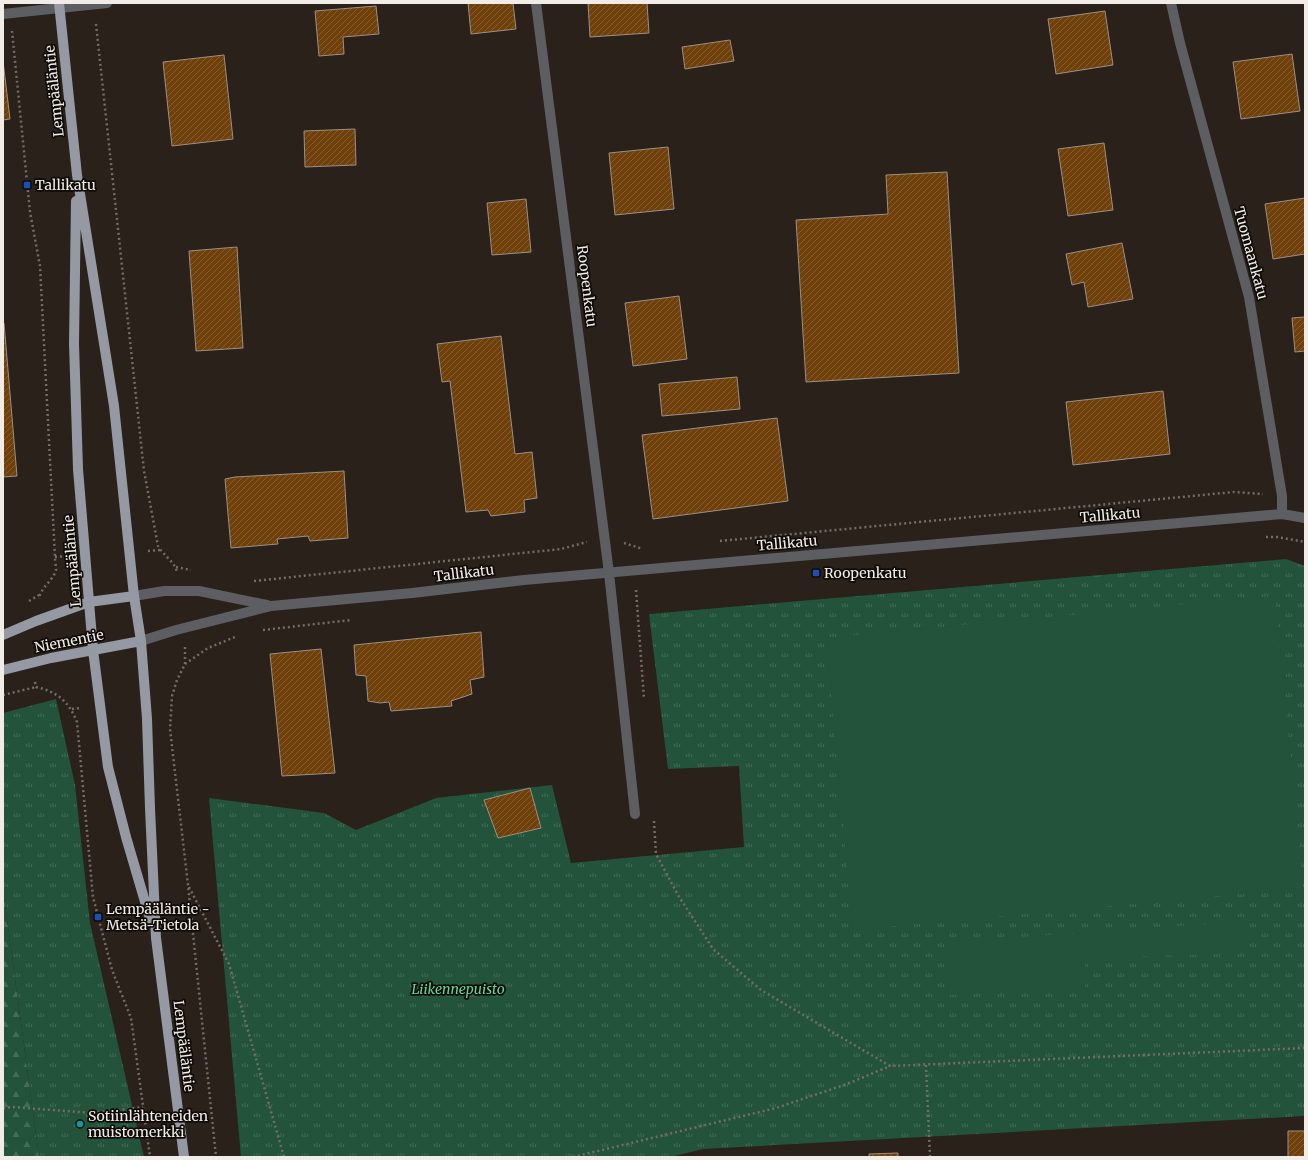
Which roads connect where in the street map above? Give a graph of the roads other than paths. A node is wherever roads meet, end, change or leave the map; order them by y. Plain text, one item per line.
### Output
1 (107, 3) edge
2 (536, 3) edge
3 (1172, 3) edge
4 (59, 5) edge
5 (7, 13) edge
6 (77, 175) junction
7 (1282, 514) junction
8 (1305, 518) edge
9 (609, 573) junction
10 (134, 596) junction
11 (89, 602) junction
12 (271, 606) junction
13 (3, 635) edge
14 (141, 641) junction
15 (93, 650) junction
16 (3, 670) edge
17 (635, 814) dead end
18 (156, 938) junction
19 (184, 1157) edge

1 - 4 street
2 - 9 street, Roopenkatu
3 - 7 street, Tuomaankatu
4 - 5 street
4 - 6 main road, Lempääläntie
6 - 10 main road, Lempääläntie
6 - 11 main road, Lempääläntie
7 - 8 street, Tallikatu
7 - 9 street, Tallikatu
9 - 12 street, Tallikatu
9 - 17 street, Roopenkatu
10 - 11 main road, Niementie
10 - 12 street, Tallikatu
10 - 14 main road, Lempääläntie
11 - 13 main road, Niementie
11 - 15 main road, Lempääläntie
12 - 14 street, Tallikatu
14 - 15 main road, Niementie
14 - 18 main road, Lempääläntie
15 - 16 main road, Niementie
15 - 18 main road, Lempääläntie
18 - 19 main road, Lempääläntie

